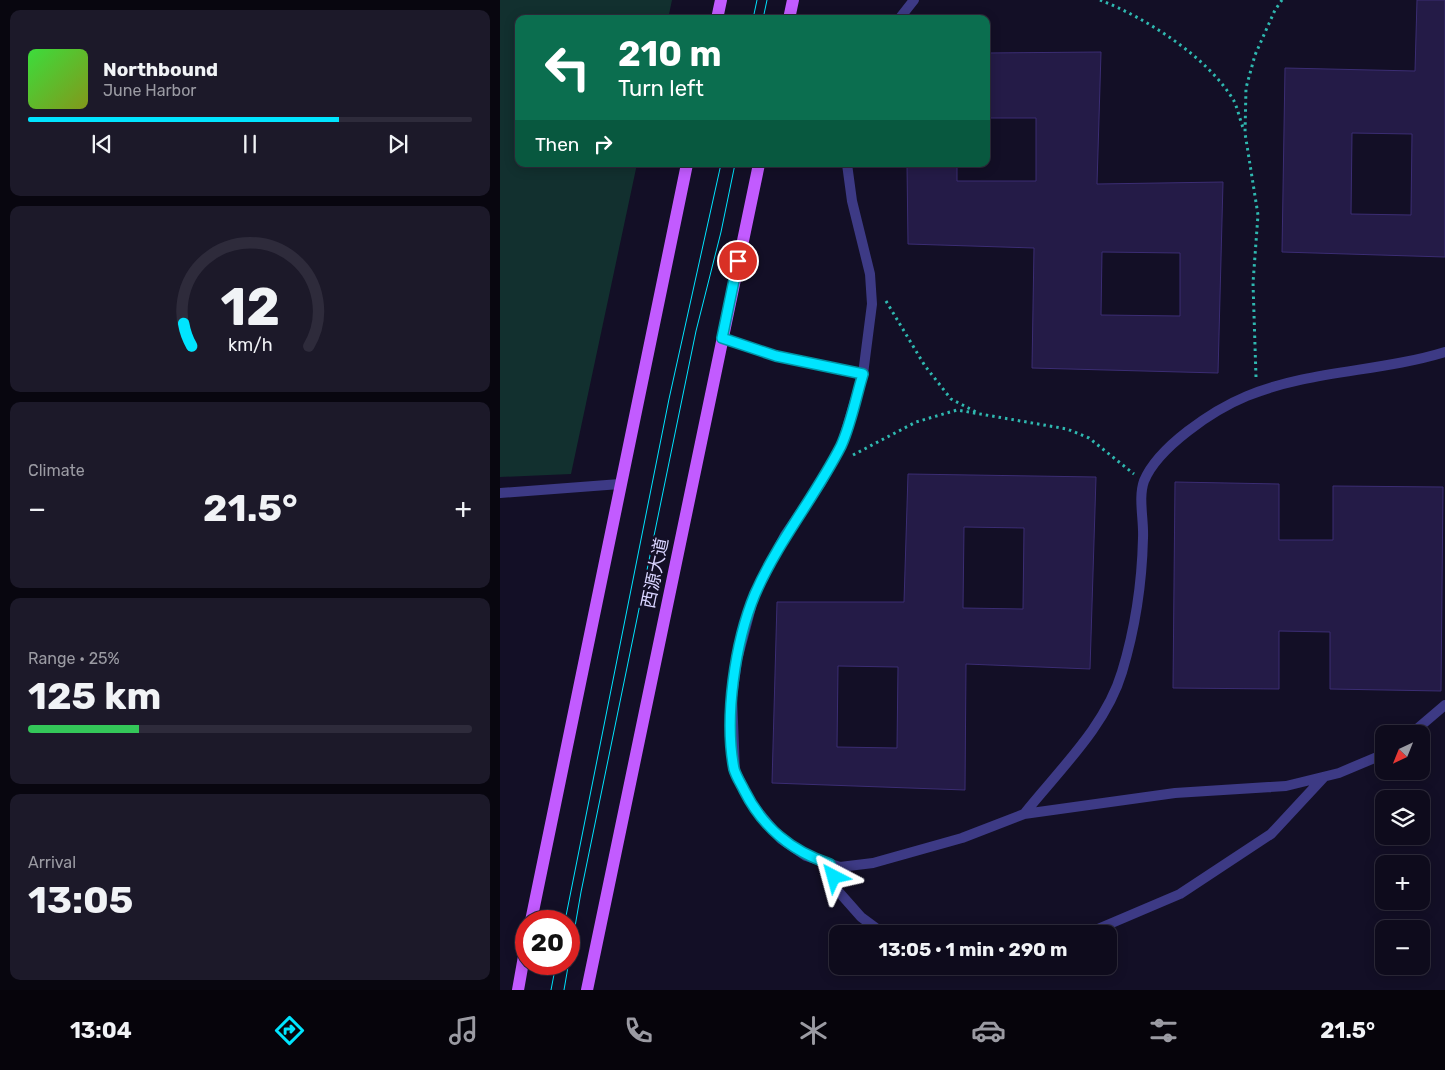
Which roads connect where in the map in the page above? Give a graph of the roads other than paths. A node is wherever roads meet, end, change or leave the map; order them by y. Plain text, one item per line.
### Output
1 (721, 0) edge
2 (793, 0) edge
3 (914, 0) edge
4 (718, 15) edge
5 (790, 15) edge
6 (902, 15) edge
7 (686, 167) edge
8 (757, 167) edge
9 (847, 167) edge
10 (722, 338) junction
11 (1445, 352) edge
12 (863, 374) junction
13 (620, 484) junction
14 (500, 493) edge
15 (1445, 706) edge
16 (1422, 725) edge
17 (1375, 758) edge
18 (1325, 777) junction
19 (1024, 814) junction
20 (830, 864) junction
21 (532, 910) edge
22 (872, 925) edge
23 (1107, 925) edge
24 (521, 975) edge
25 (518, 990) edge
26 (587, 990) edge

1 - 4 main road
2 - 5 main road
3 - 6 lane
7 - 13 main road
8 - 10 main road, 西源大道
9 - 12 lane
10 - 12 lane
10 - 26 main road, 西源大道
11 - 19 lane
12 - 20 lane
13 - 14 lane
13 - 21 main road
15 - 16 lane
17 - 18 lane
18 - 19 lane
18 - 23 lane
19 - 20 lane
20 - 22 lane
24 - 25 main road

